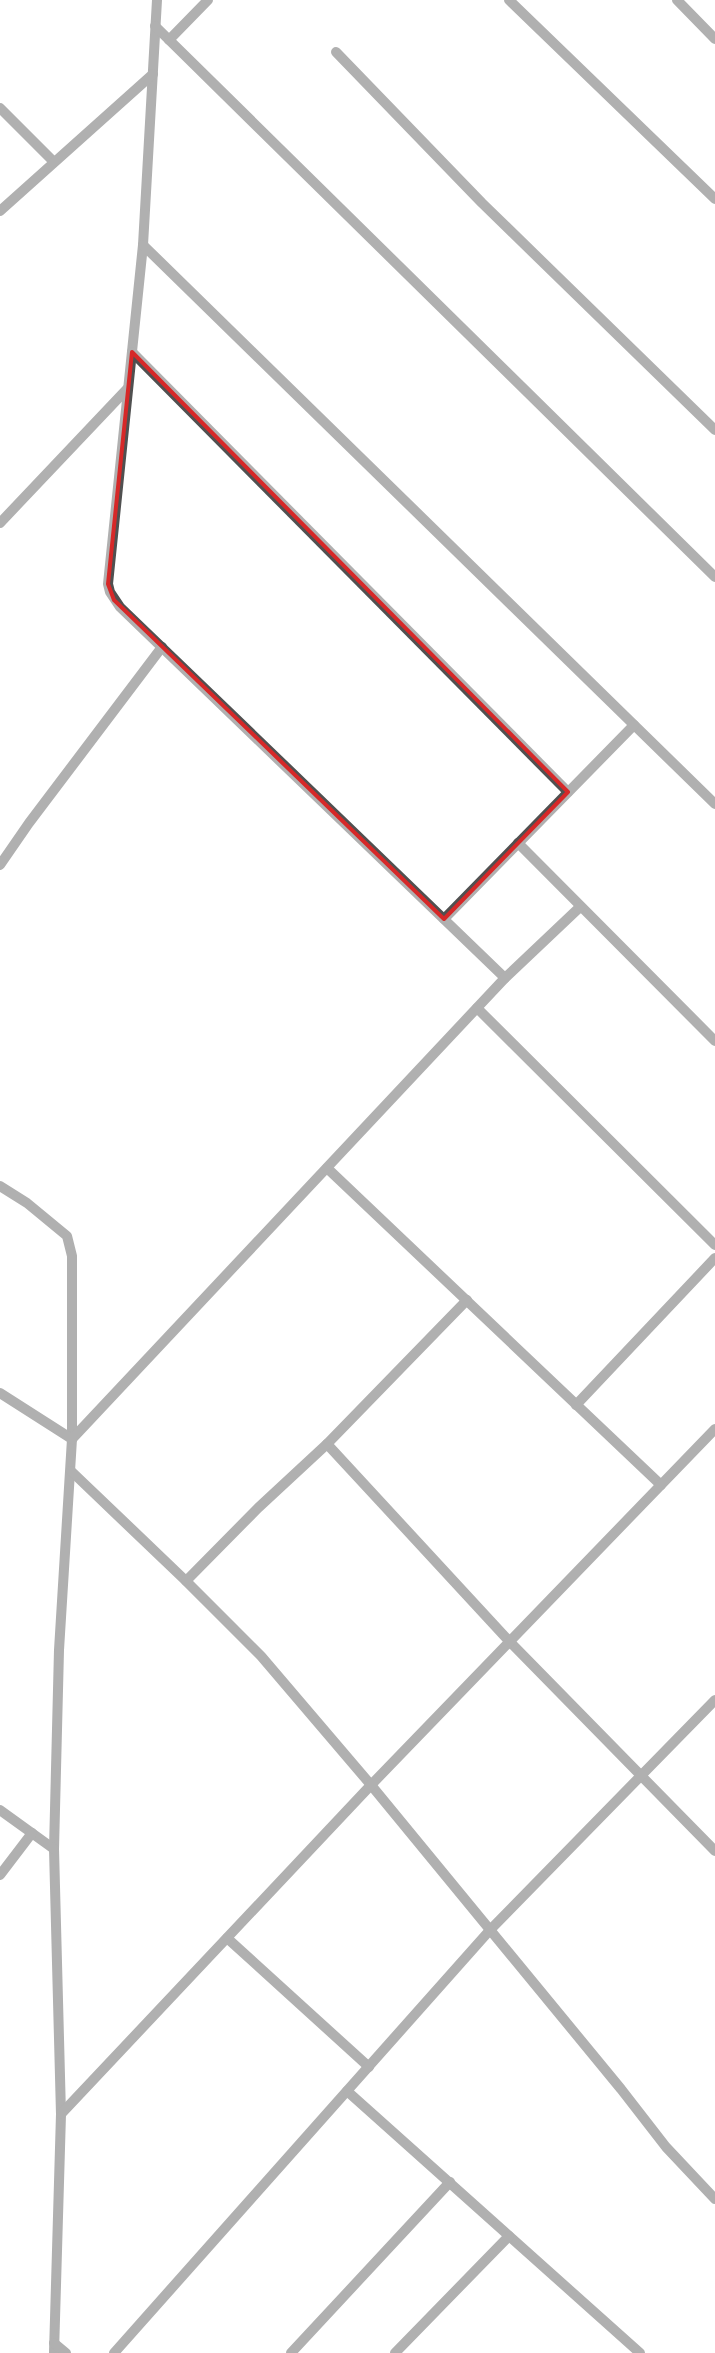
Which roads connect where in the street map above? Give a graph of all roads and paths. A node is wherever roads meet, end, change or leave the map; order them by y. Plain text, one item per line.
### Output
1 (157, 0) edge
2 (208, 0) edge
3 (509, 0) edge
4 (677, 0) edge
5 (155, 26) junction
6 (715, 39) edge
7 (169, 40) junction
8 (336, 52) dead end
9 (153, 74) junction
10 (0, 108) edge
11 (54, 162) junction
12 (715, 198) edge
13 (0, 211) edge
14 (143, 245) junction
15 (132, 352) junction
16 (128, 388) junction
17 (715, 430) edge
18 (0, 523) edge
19 (715, 577) edge
20 (162, 647) junction
21 (634, 725) junction
22 (568, 792) junction
23 (715, 804) edge
24 (518, 843) junction
25 (0, 865) edge
26 (580, 907) junction
27 (444, 919) junction
28 (505, 978) junction
29 (477, 1008) junction
30 (715, 1041) edge
31 (327, 1168) junction
32 (0, 1186) edge
33 (715, 1245) edge
34 (715, 1258) edge
35 (467, 1300) junction
36 (2, 1398) edge
37 (576, 1405) junction
38 (715, 1429) edge
39 (72, 1439) junction
40 (327, 1444) junction
41 (71, 1471) junction
42 (661, 1485) junction
43 (186, 1581) junction
44 (510, 1642) junction
45 (715, 1700) edge
46 (642, 1774) junction
47 (371, 1785) junction
48 (0, 1810) edge
49 (32, 1833) junction
50 (54, 1849) junction
51 (715, 1851) edge
52 (0, 1875) edge
53 (490, 1930) junction
54 (227, 1938) junction
55 (368, 2067) junction
56 (347, 2091) junction
57 (61, 2114) junction
58 (450, 2182) junction
59 (715, 2199) edge
60 (509, 2236) junction
61 (54, 2348) edge
62 (66, 2353) edge
63 (114, 2353) edge
64 (291, 2353) edge
65 (395, 2353) edge
66 (640, 2353) edge

1 - 5 street
2 - 7 street
3 - 12 street
4 - 6 street
5 - 7 street
5 - 9 street
7 - 19 street
8 - 17 street
9 - 11 street
9 - 14 street
10 - 11 street
11 - 13 street
14 - 15 street
14 - 21 street
15 - 16 street
15 - 22 street
16 - 18 street
16 - 20 street
20 - 25 street
20 - 27 street
21 - 22 street
21 - 23 street
22 - 24 street
24 - 26 street
24 - 27 street
26 - 28 street
26 - 30 street
27 - 28 street
28 - 29 street
29 - 31 street
29 - 33 street
31 - 35 street
31 - 39 street
32 - 39 street
34 - 37 street
35 - 37 street
35 - 40 street
36 - 39 street
37 - 42 street
38 - 42 street
39 - 41 street
40 - 43 street
40 - 44 street
41 - 43 street
41 - 50 street
42 - 44 street
43 - 47 street
44 - 46 street
44 - 47 street
45 - 46 street
46 - 51 street
46 - 53 street
47 - 53 street
47 - 54 street
48 - 49 street
49 - 50 street
49 - 52 street
50 - 57 street
53 - 55 street
53 - 59 street
54 - 55 street
54 - 57 street
55 - 56 street
56 - 58 street
56 - 63 street
57 - 61 street
58 - 60 street
58 - 64 street
60 - 65 street
60 - 66 street
61 - 62 street

